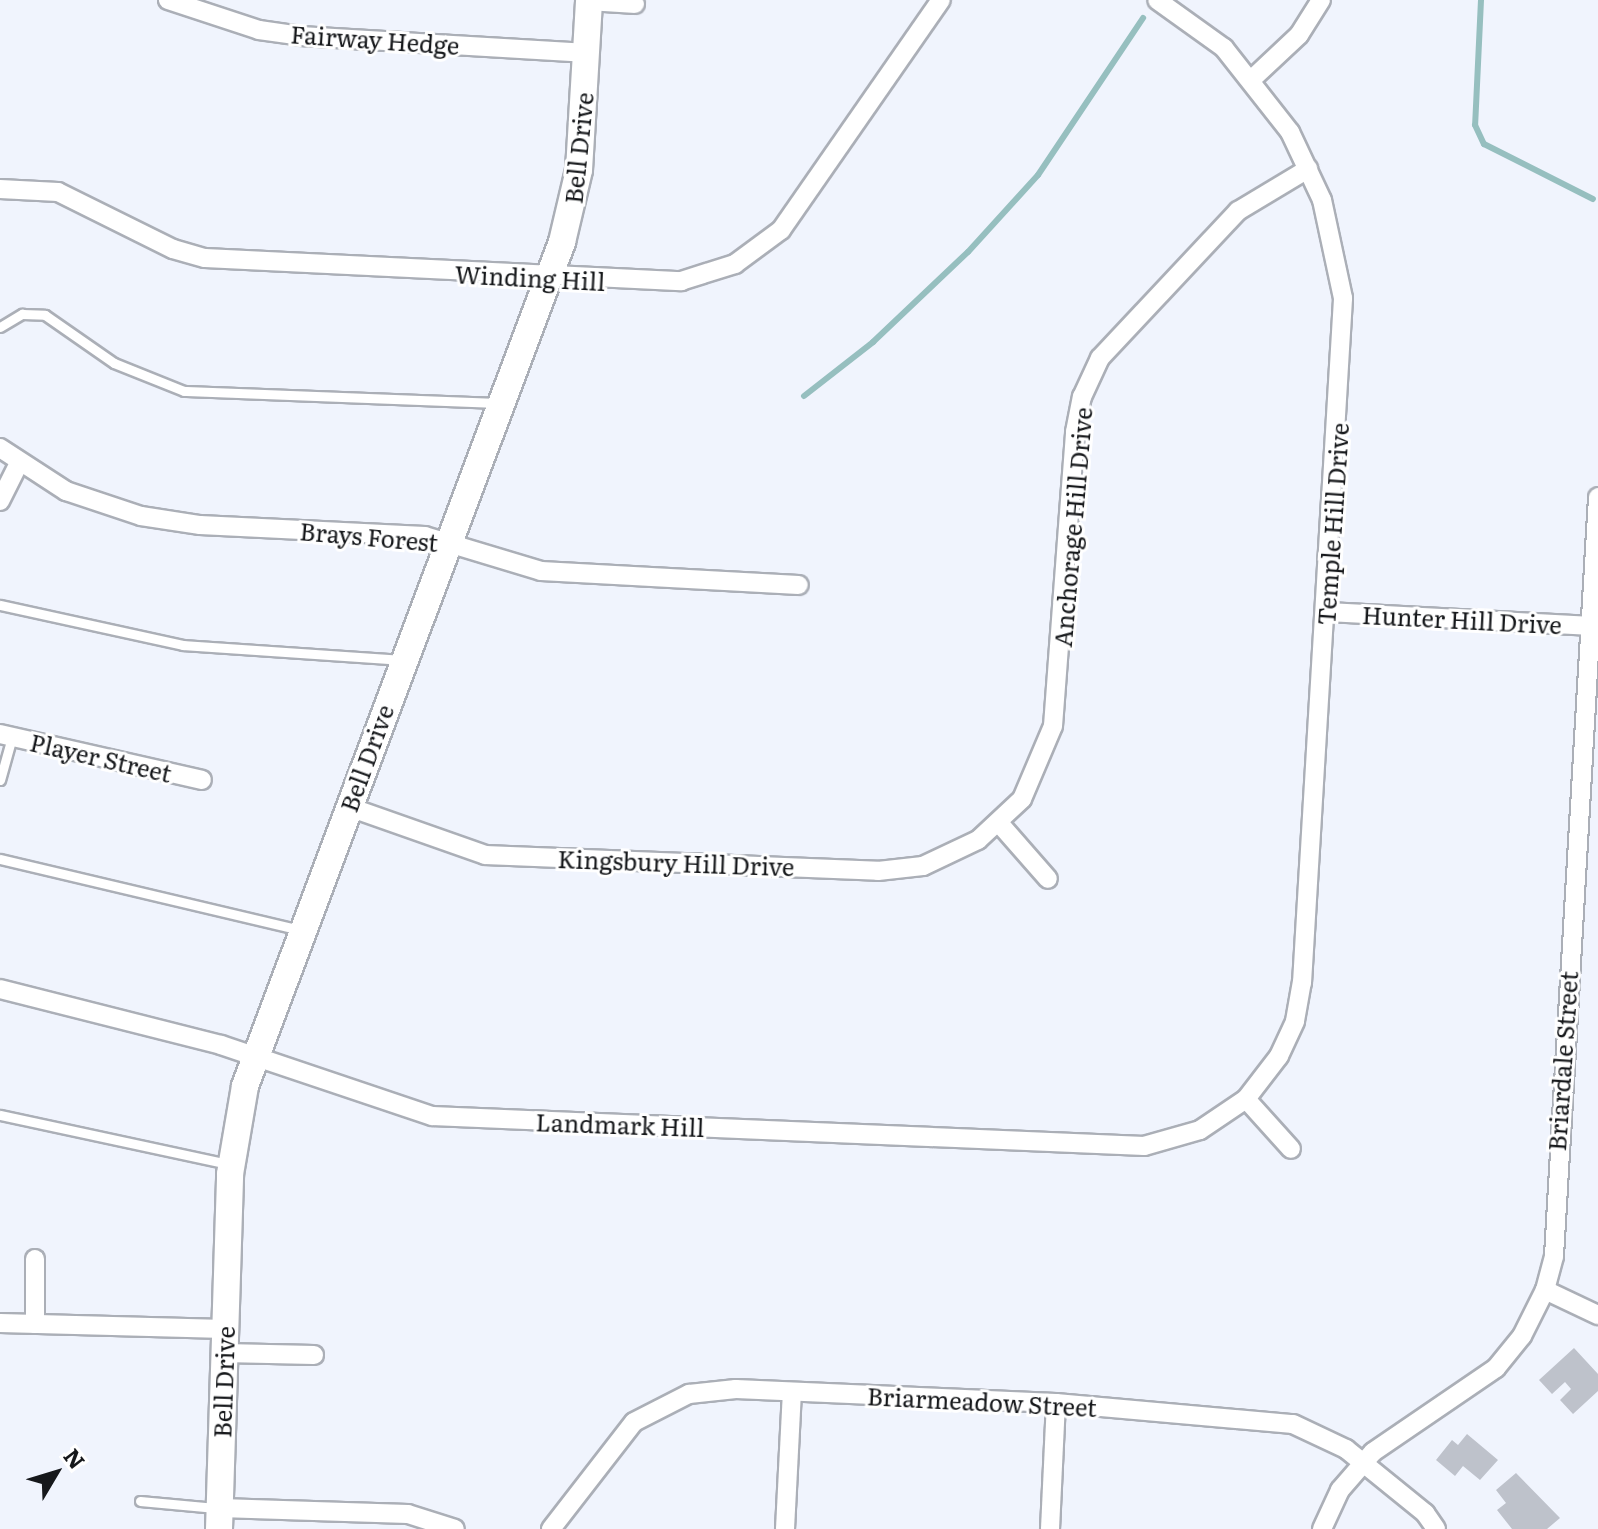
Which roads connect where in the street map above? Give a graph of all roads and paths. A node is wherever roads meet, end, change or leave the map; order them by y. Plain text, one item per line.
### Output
1 (168, 0) edge
2 (941, 0) edge
3 (1157, 0) edge
4 (1321, 0) edge
5 (589, 1) edge
6 (635, 4) dead end
7 (587, 53) junction
8 (1251, 80) junction
9 (1308, 169) junction
10 (0, 189) edge
11 (548, 278) junction
12 (0, 327) edge
13 (502, 403) junction
14 (0, 448) edge
15 (19, 463) junction
16 (1598, 497) edge
17 (0, 501) edge
18 (449, 543) junction
19 (799, 585) dead end
20 (0, 605) edge
21 (1327, 612) junction
22 (1595, 626) edge
23 (402, 660) junction
24 (6, 735) edge
25 (0, 780) edge
26 (202, 780) dead end
27 (349, 807) junction
28 (999, 823) junction
29 (0, 859) edge
30 (1048, 879) dead end
31 (300, 930) junction
32 (0, 989) edge
33 (256, 1055) junction
34 (1246, 1099) junction
35 (0, 1115) edge
36 (1291, 1149) dead end
37 (231, 1164) junction
38 (35, 1259) dead end
39 (1545, 1290) junction
40 (1598, 1315) edge
41 (0, 1323) edge
42 (35, 1324) junction
43 (224, 1341) junction
44 (314, 1355) dead end
45 (792, 1392) junction
46 (1056, 1403) junction
47 (1362, 1462) junction
48 (140, 1501) dead end
49 (219, 1519) edge
50 (455, 1529) edge
51 (551, 1529) edge
52 (785, 1529) edge
53 (1050, 1529) edge
54 (1322, 1529) edge
55 (1436, 1529) edge

1 - 7 street, Fairway Hedge
2 - 11 street, Winding Hill
3 - 8 street, Temple Hill Drive
4 - 8 street
5 - 6 street, Bell Drive
5 - 7 street, Bell Drive
7 - 11 street, Bell Drive
8 - 9 street, Temple Hill Drive
9 - 21 street, Temple Hill Drive
9 - 28 street, Anchorage Hill Drive
10 - 11 street, Winding Hill
11 - 13 street, Bell Drive
12 - 13 lane
13 - 18 street, Bell Drive
14 - 15 street, Brays Forest
15 - 17 street
15 - 18 street, Brays Forest
16 - 22 street, Briardale Street
18 - 19 street, Brays Forest
18 - 23 street, Bell Drive
20 - 23 lane
21 - 22 street, Hunter Hill Drive
21 - 34 street, Temple Hill Drive
22 - 39 street, Briardale Street
23 - 27 street, Bell Drive
24 - 25 lane
24 - 26 street, Player Street
27 - 28 street, Kingsbury Hill Drive
27 - 31 street, Bell Drive
28 - 30 street
29 - 31 lane
31 - 33 street, Bell Drive
32 - 33 street, Landmark Hill
33 - 34 street, Landmark Hill
33 - 37 street, Bell Drive
34 - 36 street
35 - 37 lane
37 - 43 street, Bell Drive
38 - 42 street
39 - 40 street
39 - 47 street, Briardale Street
41 - 42 street
42 - 43 street
43 - 44 street
43 - 49 street, Bell Drive
45 - 46 street, Briarmeadow Street
45 - 51 street, Briarmeadow Street
45 - 52 street
46 - 47 street, Briarmeadow Street
46 - 53 street
47 - 54 street, Briardale Street
47 - 55 street, Briarmeadow Street
48 - 49 lane
49 - 50 street

